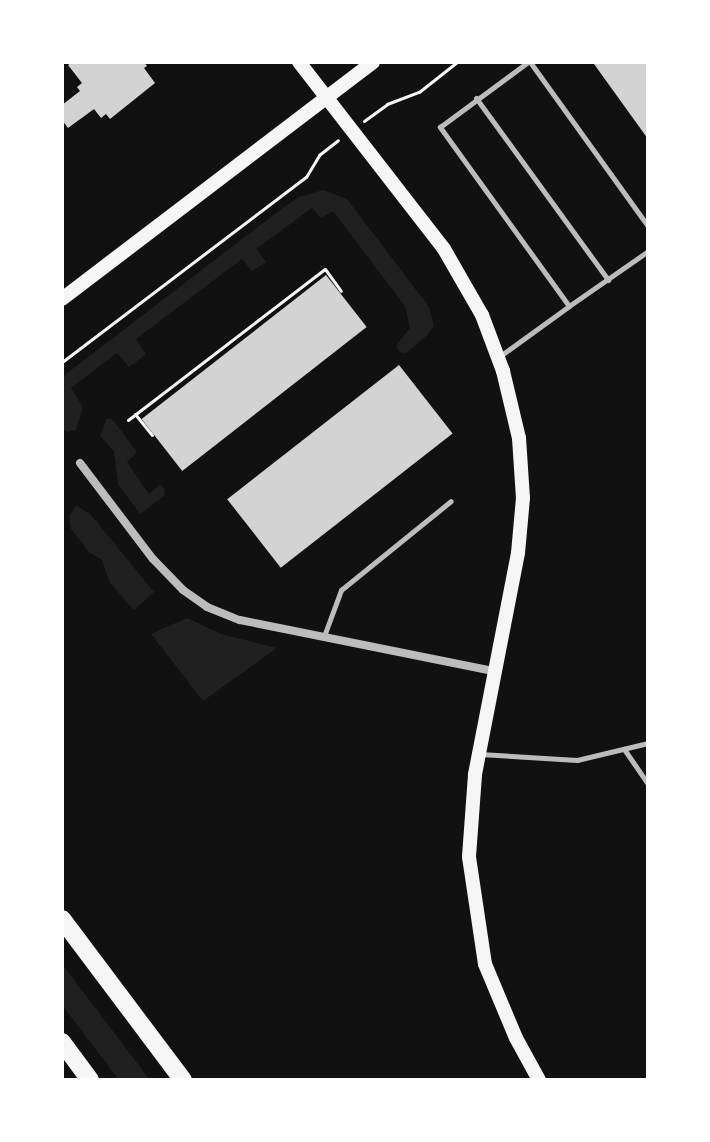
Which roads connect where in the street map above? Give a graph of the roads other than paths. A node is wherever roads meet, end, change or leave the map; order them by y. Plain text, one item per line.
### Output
1 (299, 62) edge
2 (373, 62) edge
3 (529, 62) edge
4 (326, 97) junction
5 (476, 98) junction
6 (648, 226) edge
7 (648, 251) edge
8 (608, 280) junction
9 (62, 299) edge
10 (569, 306) junction
11 (498, 357) junction
12 (80, 463) dead end
13 (451, 501) dead end
14 (324, 637) junction
15 (497, 672) junction
16 (648, 743) edge
17 (624, 749) junction
18 (479, 754) junction
19 (648, 784) edge
20 (62, 919) edge
21 (62, 1042) edge
22 (90, 1080) edge
23 (183, 1080) edge
24 (539, 1080) edge

1 - 4 main road
2 - 4 main road
3 - 5 lane
3 - 6 lane
4 - 9 main road
4 - 11 main road
5 - 8 lane
5 - 10 lane
7 - 8 lane
8 - 10 lane
10 - 11 lane
11 - 15 main road
12 - 14 street
13 - 14 lane
14 - 15 street
15 - 18 main road
16 - 17 lane
17 - 18 lane
17 - 19 lane
18 - 24 main road
20 - 23 highway
21 - 22 highway

